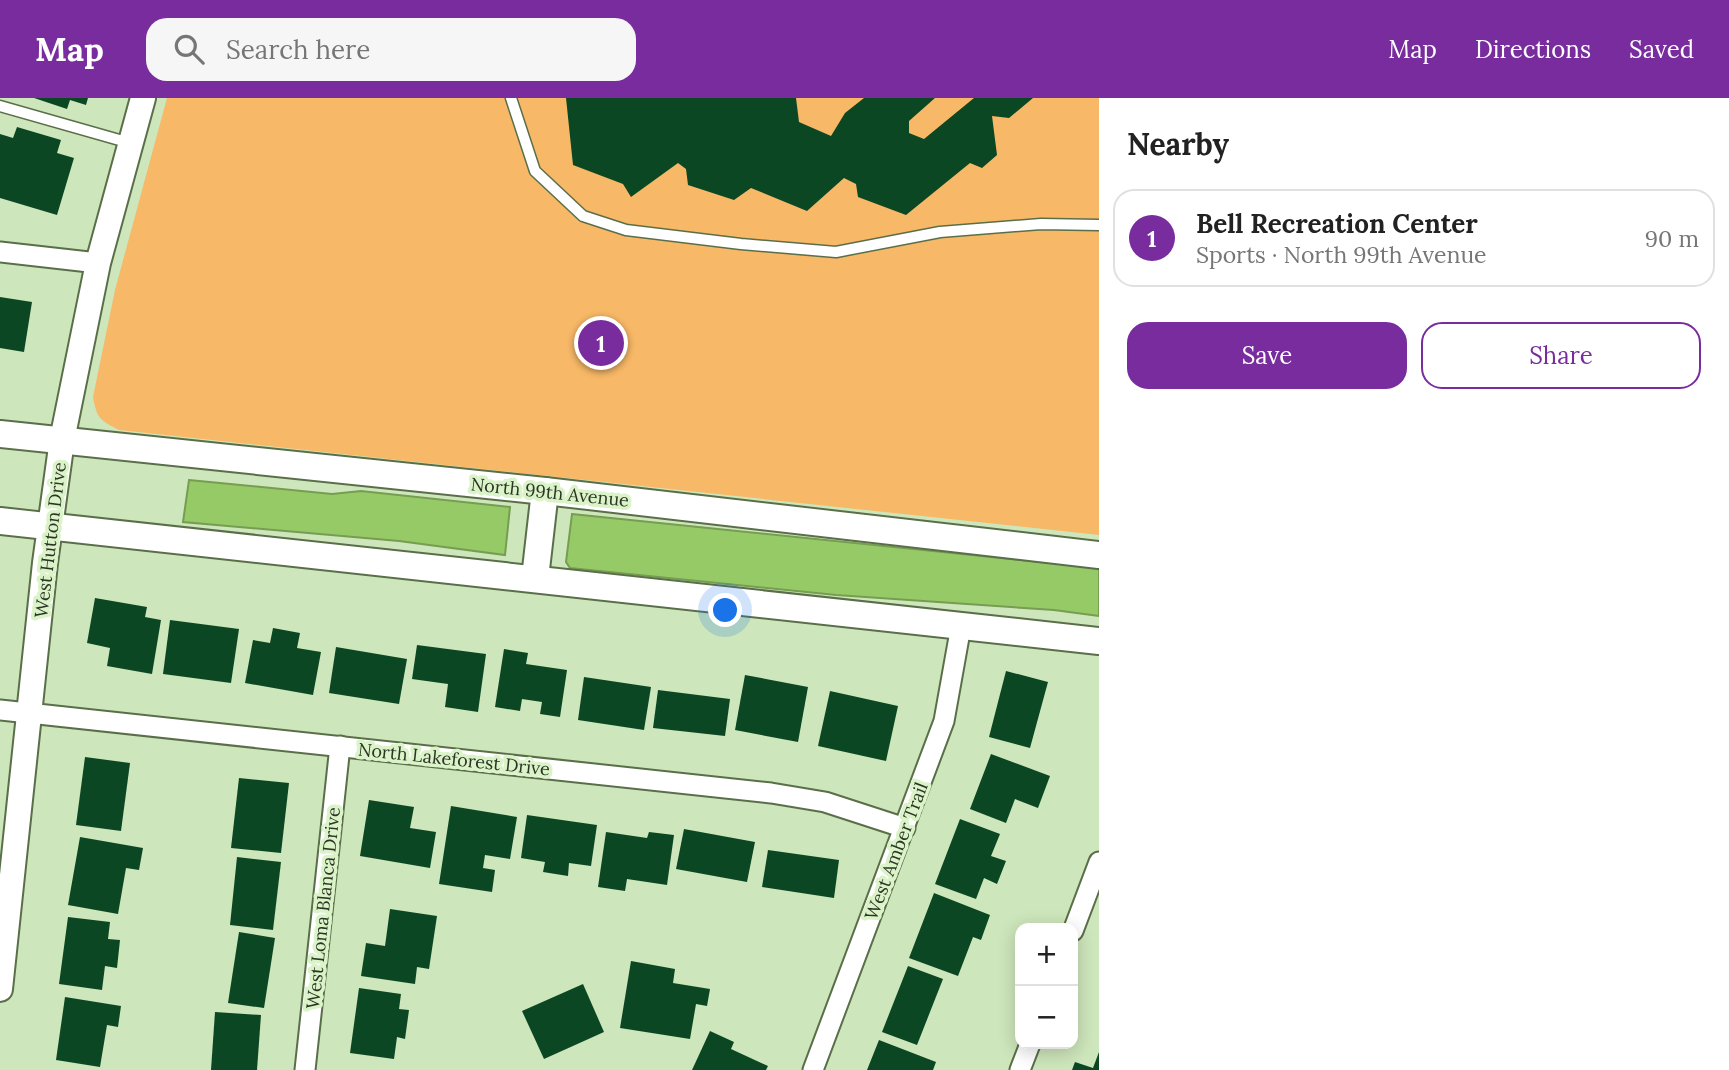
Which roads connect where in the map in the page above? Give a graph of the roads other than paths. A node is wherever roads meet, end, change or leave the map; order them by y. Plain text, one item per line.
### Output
1 (143, 98) edge
2 (511, 98) edge
3 (0, 106) edge
4 (130, 143) junction
5 (1099, 225) edge
6 (0, 252) edge
7 (98, 263) junction
8 (0, 434) edge
9 (62, 440) junction
10 (545, 491) junction
11 (0, 522) edge
12 (50, 527) junction
13 (1099, 555) edge
14 (535, 578) junction
15 (961, 626) junction
16 (1099, 641) edge
17 (0, 710) edge
18 (30, 713) junction
19 (340, 746) junction
20 (905, 828) junction
21 (1099, 862) edge
22 (1076, 923) edge
23 (0, 989) edge
24 (1028, 1049) edge
25 (305, 1070) edge
26 (813, 1070) edge
27 (1020, 1070) edge

1 - 4 street, West Hutton Drive
2 - 5 lane
3 - 4 lane
4 - 7 street, West Hutton Drive
6 - 7 street
7 - 9 street, West Hutton Drive
8 - 9 main road, North 99th Avenue
9 - 10 main road, North 99th Avenue
9 - 12 street, West Hutton Drive
10 - 13 main road, North 99th Avenue
10 - 14 main road
11 - 12 main road
12 - 14 main road
12 - 18 street, West Hutton Drive
14 - 15 main road
15 - 16 main road
15 - 20 street, West Amber Trail
17 - 18 street, North Lakeforest Drive
18 - 19 street, North Lakeforest Drive
18 - 23 street, West Hutton Drive
19 - 20 street, North Lakeforest Drive
19 - 25 street, West Loma Blanca Drive
20 - 26 street, West Amber Trail
21 - 22 street
24 - 27 street

